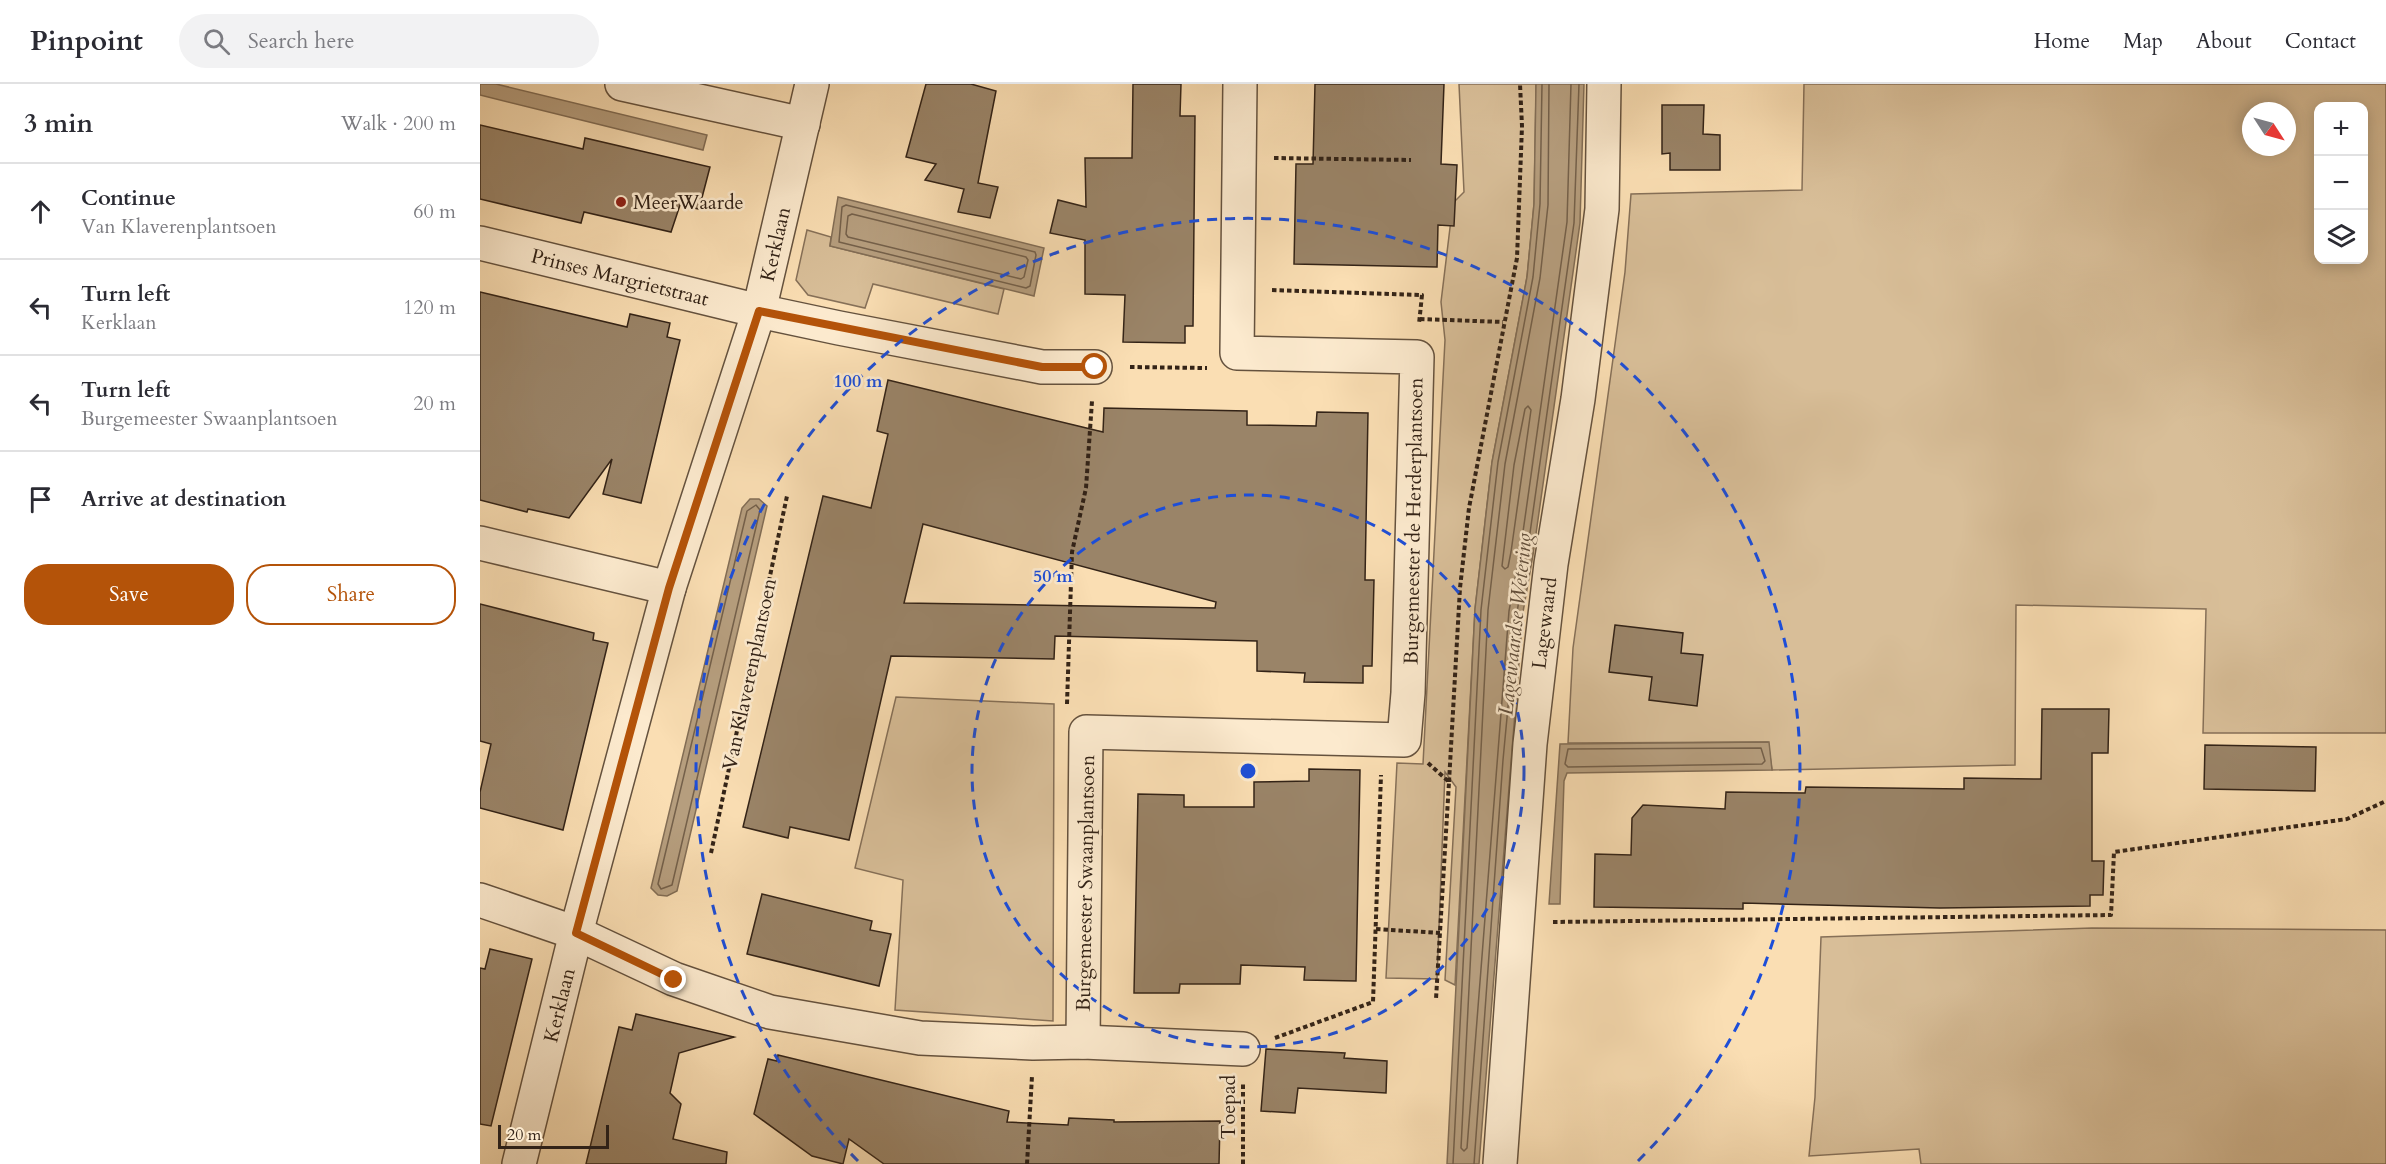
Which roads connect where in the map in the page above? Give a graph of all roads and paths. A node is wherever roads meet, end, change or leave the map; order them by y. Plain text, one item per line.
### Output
1 (622, 84) edge
2 (812, 84) edge
3 (1240, 84) edge
4 (1520, 84) edge
5 (1604, 84) edge
6 (803, 124) junction
7 (1239, 157) junction
8 (1411, 160) dead end
9 (480, 243) edge
10 (1238, 289) junction
11 (759, 311) junction
12 (1420, 318) junction
13 (1503, 322) junction
14 (1237, 353) junction
15 (1417, 357) junction
16 (1095, 367) junction
17 (787, 496) dead end
18 (480, 543) edge
19 (669, 588) junction
20 (1086, 732) junction
21 (1394, 740) junction
22 (1449, 782) junction
23 (2386, 801) edge
24 (711, 853) dead end
25 (480, 900) edge
26 (1517, 922) junction
27 (1376, 929) junction
28 (576, 933) junction
29 (1440, 933) junction
30 (1436, 999) dead end
31 (1083, 1042) junction
32 (1033, 1043) junction
33 (1244, 1049) junction
34 (519, 1164) edge
35 (1027, 1164) edge
36 (1243, 1164) edge
37 (1500, 1164) edge

1 - 6 street
2 - 6 street, Kerklaan
3 - 7 street
4 - 13 path
5 - 26 street, Lagewaard
6 - 11 street, Kerklaan
7 - 8 path
7 - 10 street
9 - 11 street, Prinses Margrietstraat
10 - 12 path
10 - 14 street
11 - 16 street
11 - 19 street, Kerklaan
12 - 13 path
12 - 15 path
13 - 22 path
14 - 15 street, Burgemeester de Herderplantsoen
14 - 16 path
15 - 21 street, Burgemeester de Herderplantsoen
16 - 20 path
17 - 24 path, Van Klaverenplantsoen
18 - 19 street
19 - 28 street, Kerklaan
20 - 21 street, Burgemeester Swaanplantsoen
20 - 31 street, Burgemeester Swaanplantsoen
21 - 22 path
21 - 27 path
22 - 29 path
23 - 26 path
25 - 28 street
26 - 37 street, Lagewaard
27 - 29 path
27 - 33 path
28 - 32 street
28 - 34 street, Kerklaan
29 - 30 path
31 - 32 street
31 - 33 street
32 - 35 path
33 - 36 path, Toepad

